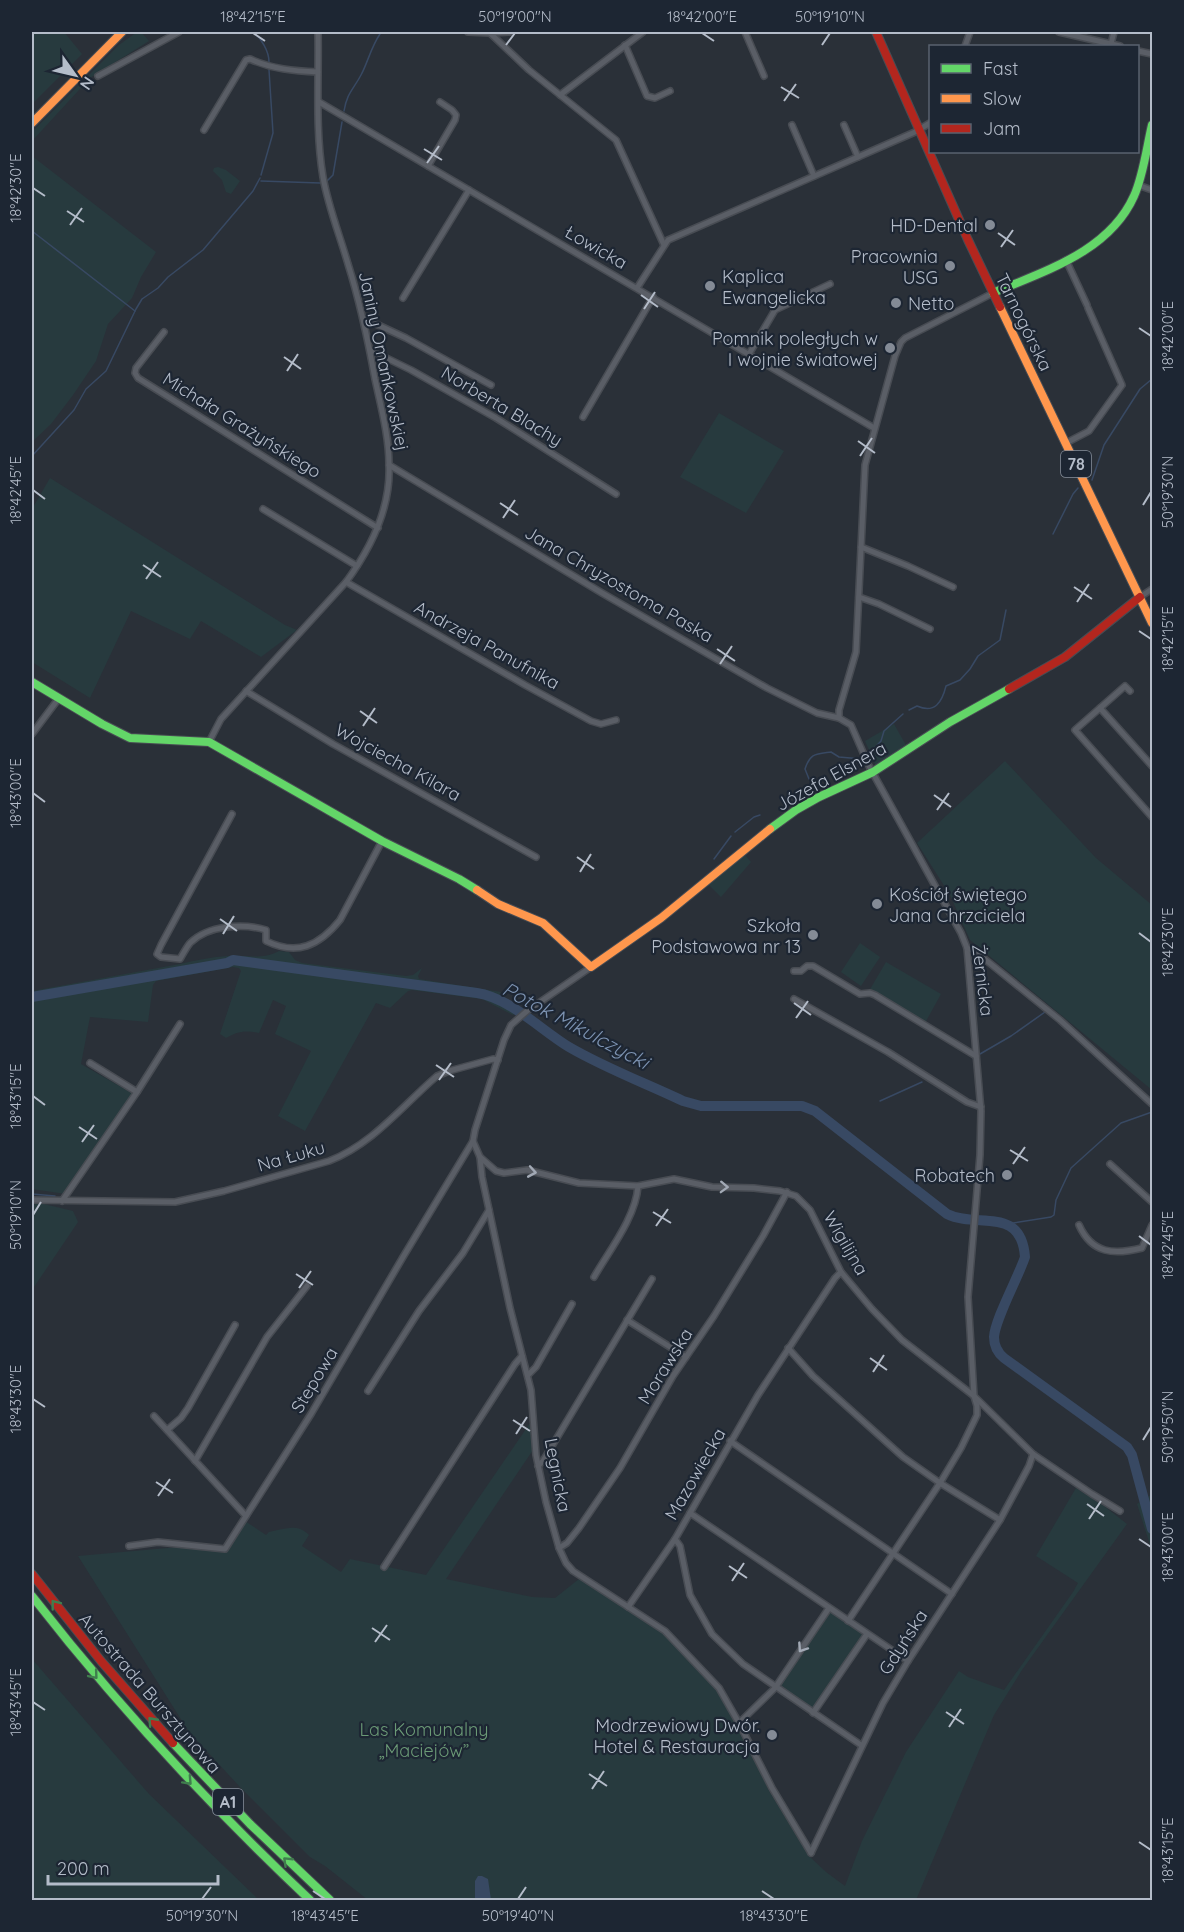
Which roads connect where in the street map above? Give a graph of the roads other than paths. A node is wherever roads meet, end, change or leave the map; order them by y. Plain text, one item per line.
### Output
1 (122, 32) edge
2 (179, 32) edge
3 (318, 32) edge
4 (468, 32) edge
5 (511, 32) edge
6 (643, 32) edge
7 (745, 32) edge
8 (876, 32) edge
9 (1059, 32) edge
10 (1114, 32) edge
11 (493, 33) edge
12 (1099, 44) edge
13 (1111, 44) junction
14 (625, 45) junction
15 (1116, 45) edge
16 (318, 72) junction
17 (98, 76) dead end
18 (764, 76) dead end
19 (670, 91) dead end
20 (560, 95) junction
21 (319, 102) junction
22 (440, 102) dead end
23 (32, 123) edge
24 (844, 124) dead end
25 (929, 124) edge
26 (792, 125) dead end
27 (1152, 129) edge
28 (204, 130) dead end
29 (919, 130) junction
30 (929, 152) edge
31 (929, 153) edge
32 (858, 157) junction
33 (428, 166) junction
34 (814, 176) junction
35 (1138, 185) junction
36 (469, 190) junction
37 (1152, 190) edge
38 (664, 245) junction
39 (1066, 260) junction
40 (830, 284) dead end
41 (638, 288) junction
42 (993, 293) junction
43 (653, 297) junction
44 (403, 298) dead end
45 (363, 318) junction
46 (164, 332) dead end
47 (370, 350) junction
48 (749, 354) junction
49 (491, 386) dead end
50 (583, 417) dead end
51 (874, 428) junction
52 (1066, 443) junction
53 (389, 465) junction
54 (616, 494) dead end
55 (263, 508) dead end
56 (378, 528) junction
57 (861, 547) junction
58 (357, 566) junction
59 (346, 582) junction
60 (953, 587) dead end
61 (1152, 590) edge
62 (859, 597) junction
63 (1140, 597) junction
64 (1152, 623) edge
65 (930, 629) dead end
66 (32, 682) edge
67 (246, 691) junction
68 (1130, 692) dead end
69 (59, 698) junction
70 (1100, 708) junction
71 (839, 717) junction
72 (616, 720) dead end
73 (32, 734) edge
74 (209, 742) junction
75 (1152, 766) edge
76 (873, 772) junction
77 (232, 814) dead end
78 (1152, 817) edge
79 (382, 841) junction
80 (536, 857) dead end
81 (967, 948) junction
82 (591, 967) junction
83 (794, 971) dead end
84 (794, 999) dead end
85 (180, 1024) dead end
86 (976, 1056) junction
87 (498, 1060) junction
88 (90, 1063) dead end
89 (137, 1092) junction
90 (1152, 1104) edge
91 (981, 1107) junction
92 (474, 1141) junction
93 (480, 1156) junction
94 (1110, 1164) dead end
95 (638, 1186) junction
96 (787, 1192) junction
97 (32, 1200) edge
98 (62, 1201) junction
99 (1152, 1202) edge
100 (489, 1210) junction
101 (1079, 1225) dead end
102 (1152, 1225) edge
103 (841, 1272) junction
104 (594, 1277) dead end
105 (652, 1279) dead end
106 (308, 1286) dead end
107 (572, 1304) dead end
108 (627, 1320) junction
109 (235, 1325) dead end
110 (788, 1348) junction
111 (522, 1356) junction
112 (686, 1357) junction
113 (528, 1375) junction
114 (368, 1391) dead end
115 (974, 1396) junction
116 (154, 1416) dead end
117 (167, 1430) junction
118 (730, 1441) junction
119 (1033, 1454) junction
120 (195, 1461) junction
121 (538, 1466) junction
122 (940, 1483) junction
123 (1120, 1511) dead end
124 (690, 1513) junction
125 (246, 1516) junction
126 (1000, 1520) junction
127 (675, 1539) junction
128 (129, 1546) dead end
129 (559, 1548) junction
130 (894, 1552) junction
131 (384, 1567) dead end
132 (32, 1574) edge
133 (952, 1594) junction
134 (32, 1596) edge
135 (628, 1607) junction
136 (829, 1608) junction
137 (848, 1621) junction
138 (867, 1634) junction
139 (908, 1661) junction
140 (776, 1688) junction
141 (813, 1713) junction
142 (739, 1723) junction
143 (861, 1745) junction
144 (812, 1853) joint
145 (310, 1900) edge
146 (330, 1900) edge

1 - 23 main road
2 - 17 street
3 - 16 street, Janiny Omańkowskiej
4 - 11 street
5 - 11 street
6 - 14 street
7 - 18 street
8 - 29 main road, Tarnogórska / 78
9 - 12 street
10 - 13 street
11 - 20 street
12 - 13 street
13 - 15 street
14 - 19 street
14 - 20 street
16 - 21 street, Janiny Omańkowskiej
16 - 28 street
20 - 38 street
21 - 33 street, Łowicka
21 - 45 street, Janiny Omańkowskiej
22 - 33 street
24 - 32 street
25 - 29 street
26 - 34 street
27 - 35 main road
29 - 30 main road, Tarnogórska / 78
29 - 32 street
31 - 42 main road, Tarnogórska / 78
32 - 34 street
33 - 36 street, Łowicka
34 - 38 street
35 - 37 street
35 - 39 main road
36 - 41 street, Łowicka
36 - 44 street
38 - 41 street
39 - 42 main road
39 - 52 street
40 - 48 street
41 - 43 street, Łowicka
42 - 51 street
42 - 52 main road, Tarnogórska / 78
43 - 48 street, Łowicka
43 - 50 street
45 - 47 street, Janiny Omańkowskiej
45 - 49 street
46 - 56 street, Michała Grażyńskiego
47 - 53 street, Janiny Omańkowskiej
47 - 54 street, Norberta Blachy
48 - 51 street, Łowicka
51 - 57 street
52 - 63 main road, Tarnogórska / 78
53 - 56 street, Janiny Omańkowskiej
53 - 71 street, Jana Chryzostoma Paska
55 - 58 street
56 - 58 street, Janiny Omańkowskiej
57 - 60 street
57 - 62 street
58 - 59 street, Janiny Omańkowskiej
59 - 67 street, Janiny Omańkowskiej
59 - 72 street, Andrzeja Panufnika
61 - 63 street
62 - 65 street
62 - 71 street
63 - 64 main road, Tarnogórska / 78
63 - 76 main road, Józefa Elsnera
66 - 69 main road
67 - 74 street, Janiny Omańkowskiej
67 - 80 street, Wojciecha Kilara
68 - 70 street
69 - 73 street
69 - 74 main road
70 - 75 street
70 - 78 street
71 - 76 street, Żernicka
74 - 79 main road
76 - 81 street, Żernicka
76 - 82 main road, Józefa Elsnera
77 - 79 street
79 - 82 main road
81 - 86 street, Żernicka
81 - 90 street
82 - 87 street, Józefa Elsnera
83 - 86 street
84 - 91 street
85 - 89 street
86 - 91 street, Żernicka
87 - 92 street
87 - 98 street, Na Łuku
88 - 89 street
89 - 98 street
91 - 115 street, Żernicka
92 - 93 street, Legnicka
92 - 125 street, Stepowa
93 -> 95 street
93 - 100 street, Legnicka
94 - 99 street
95 -> 96 street
95 - 104 street
96 - 103 street, Wigilijna
96 - 112 street, Morawska
97 - 98 street, Na Łuku
100 - 111 street, Legnicka
100 - 114 street
101 - 102 street
103 - 110 street, Mazowiecka
103 - 115 street, Wigilijna
105 - 108 street
106 - 120 street
107 - 113 street
108 - 112 street
108 - 121 street
109 - 117 street
110 - 118 street, Mazowiecka
110 - 122 street
111 - 113 street, Legnicka
111 - 131 street
112 - 129 street, Morawska
113 - 121 street, Legnicka
115 - 119 street, Wigilijna
115 - 122 street, Żernicka
116 - 117 street
117 - 120 street
118 - 124 street, Mazowiecka
118 - 130 street
119 - 123 street, Wigilijna
119 - 126 street, Gdyńska
120 - 125 street
121 - 129 street, Legnicka
122 - 126 street
122 - 130 street, Żernicka
124 - 127 street, Mazowiecka
124 - 136 street
125 - 128 street, Stepowa
126 - 133 street, Gdyńska
127 - 135 street
127 - 140 street, Mazowiecka
129 - 135 street, Legnicka
130 - 133 street
130 - 137 street, Żernicka
146 -> 132 main road, Autostrada Bursztynowa / A1
133 - 139 street, Gdyńska
134 -> 145 main road, Autostrada Bursztynowa / A1
135 - 142 street, Legnicka
136 - 137 street
136 -> 140 street
137 - 138 street
138 - 139 street
138 - 141 street
139 - 143 street, Gdyńska
140 - 141 street, Mazowiecka
140 - 142 street
141 - 143 street, Mazowiecka
142 - 144 street, Legnicka
143 - 144 street, Gdyńska

